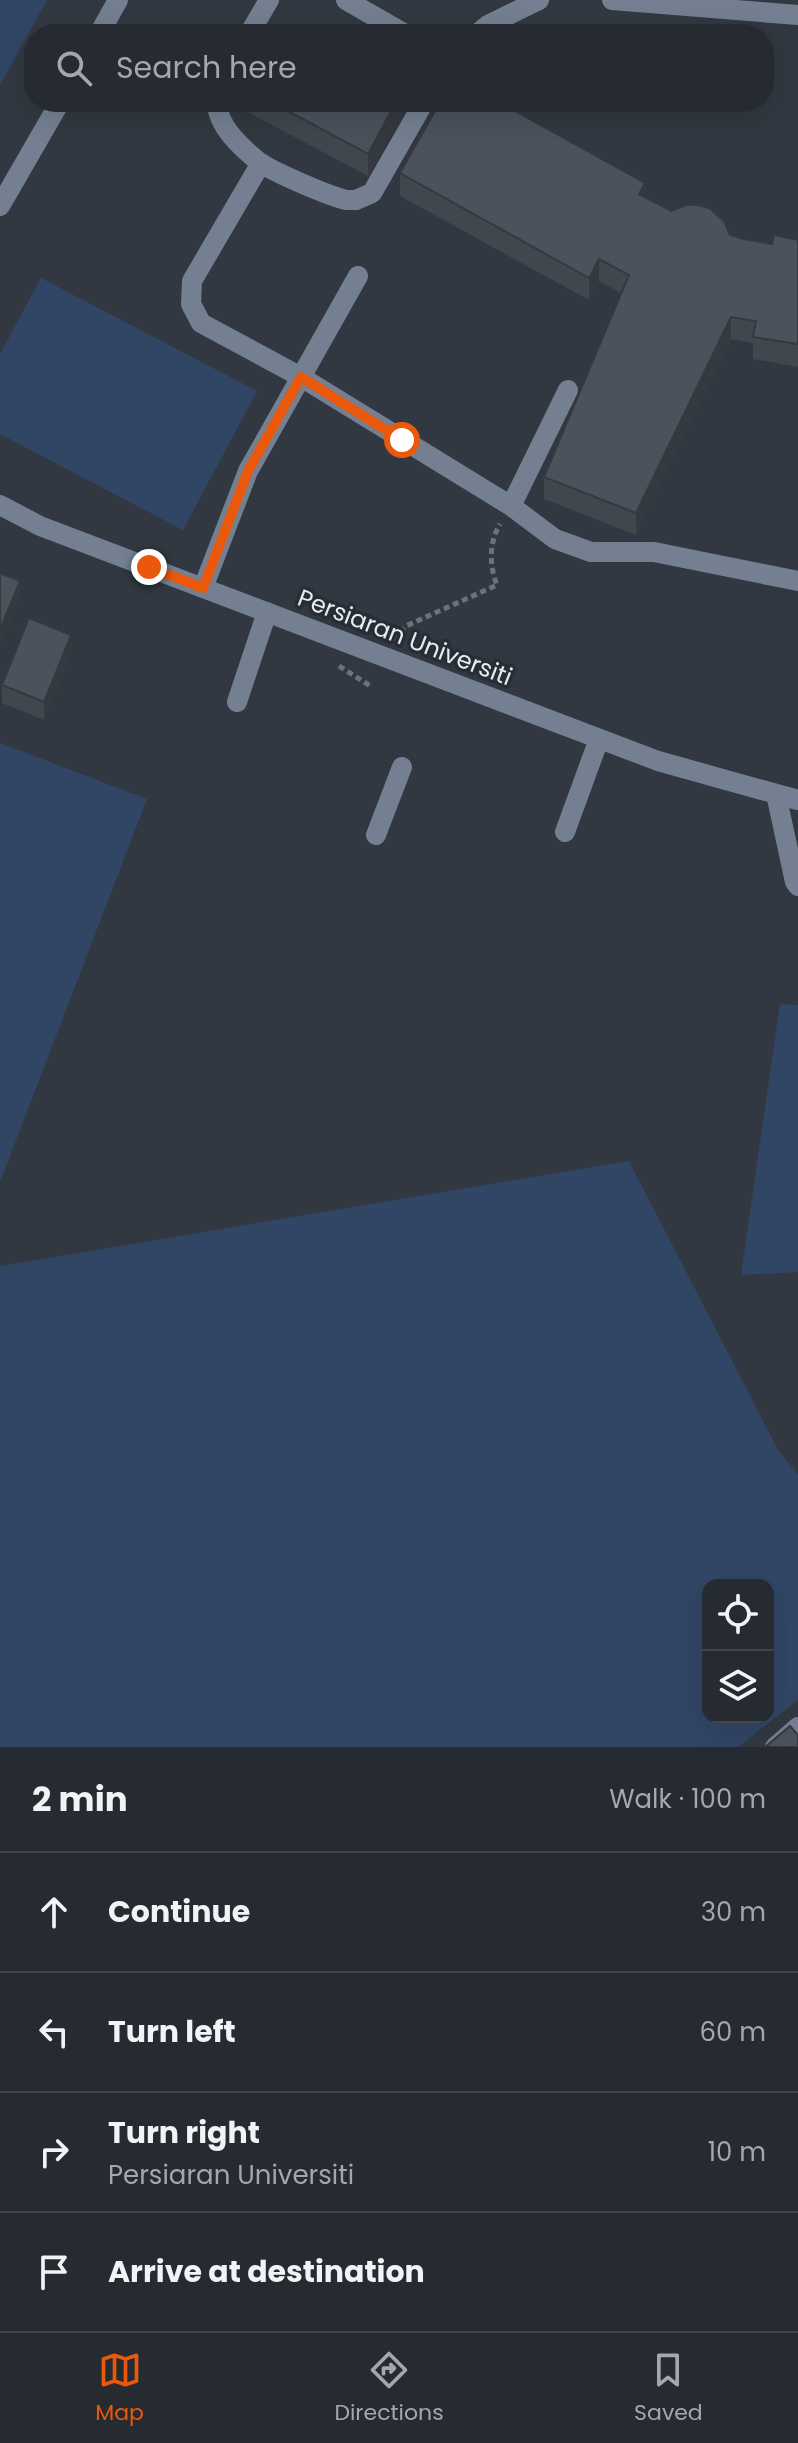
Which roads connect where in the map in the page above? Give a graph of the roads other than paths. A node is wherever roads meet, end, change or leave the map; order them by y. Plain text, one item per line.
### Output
1 (118, 0) edge
2 (269, 0) edge
3 (539, 0) edge
4 (612, 0) edge
5 (358, 3) edge
6 (798, 15) edge
7 (105, 24) edge
8 (255, 24) edge
9 (390, 24) edge
10 (490, 24) edge
11 (54, 112) edge
12 (218, 112) edge
13 (418, 112) edge
14 (261, 163) junction
15 (0, 206) edge
16 (358, 276) dead end
17 (301, 377) junction
18 (568, 390) dead end
19 (0, 505) edge
20 (511, 506) junction
21 (798, 581) edge
22 (203, 588) junction
23 (267, 612) junction
24 (237, 702) dead end
25 (599, 739) junction
26 (402, 767) dead end
27 (776, 794) junction
28 (798, 800) edge
29 (565, 832) dead end
30 (376, 835) dead end
31 (798, 886) edge
32 (798, 1727) edge
33 (775, 1747) edge

1 - 7 street
2 - 8 street
3 - 10 street
4 - 6 street
5 - 9 street
11 - 15 street
12 - 14 street
13 - 14 street
14 - 17 street
16 - 17 street
17 - 20 street
17 - 22 street
18 - 20 street
19 - 22 street, Persiaran Universiti
20 - 21 street
22 - 23 street, Persiaran Universiti
23 - 24 street
23 - 25 street, Persiaran Universiti
25 - 27 street, Persiaran Universiti
25 - 29 street
26 - 30 street
27 - 28 street, Persiaran Universiti
27 - 31 street
32 - 33 street

